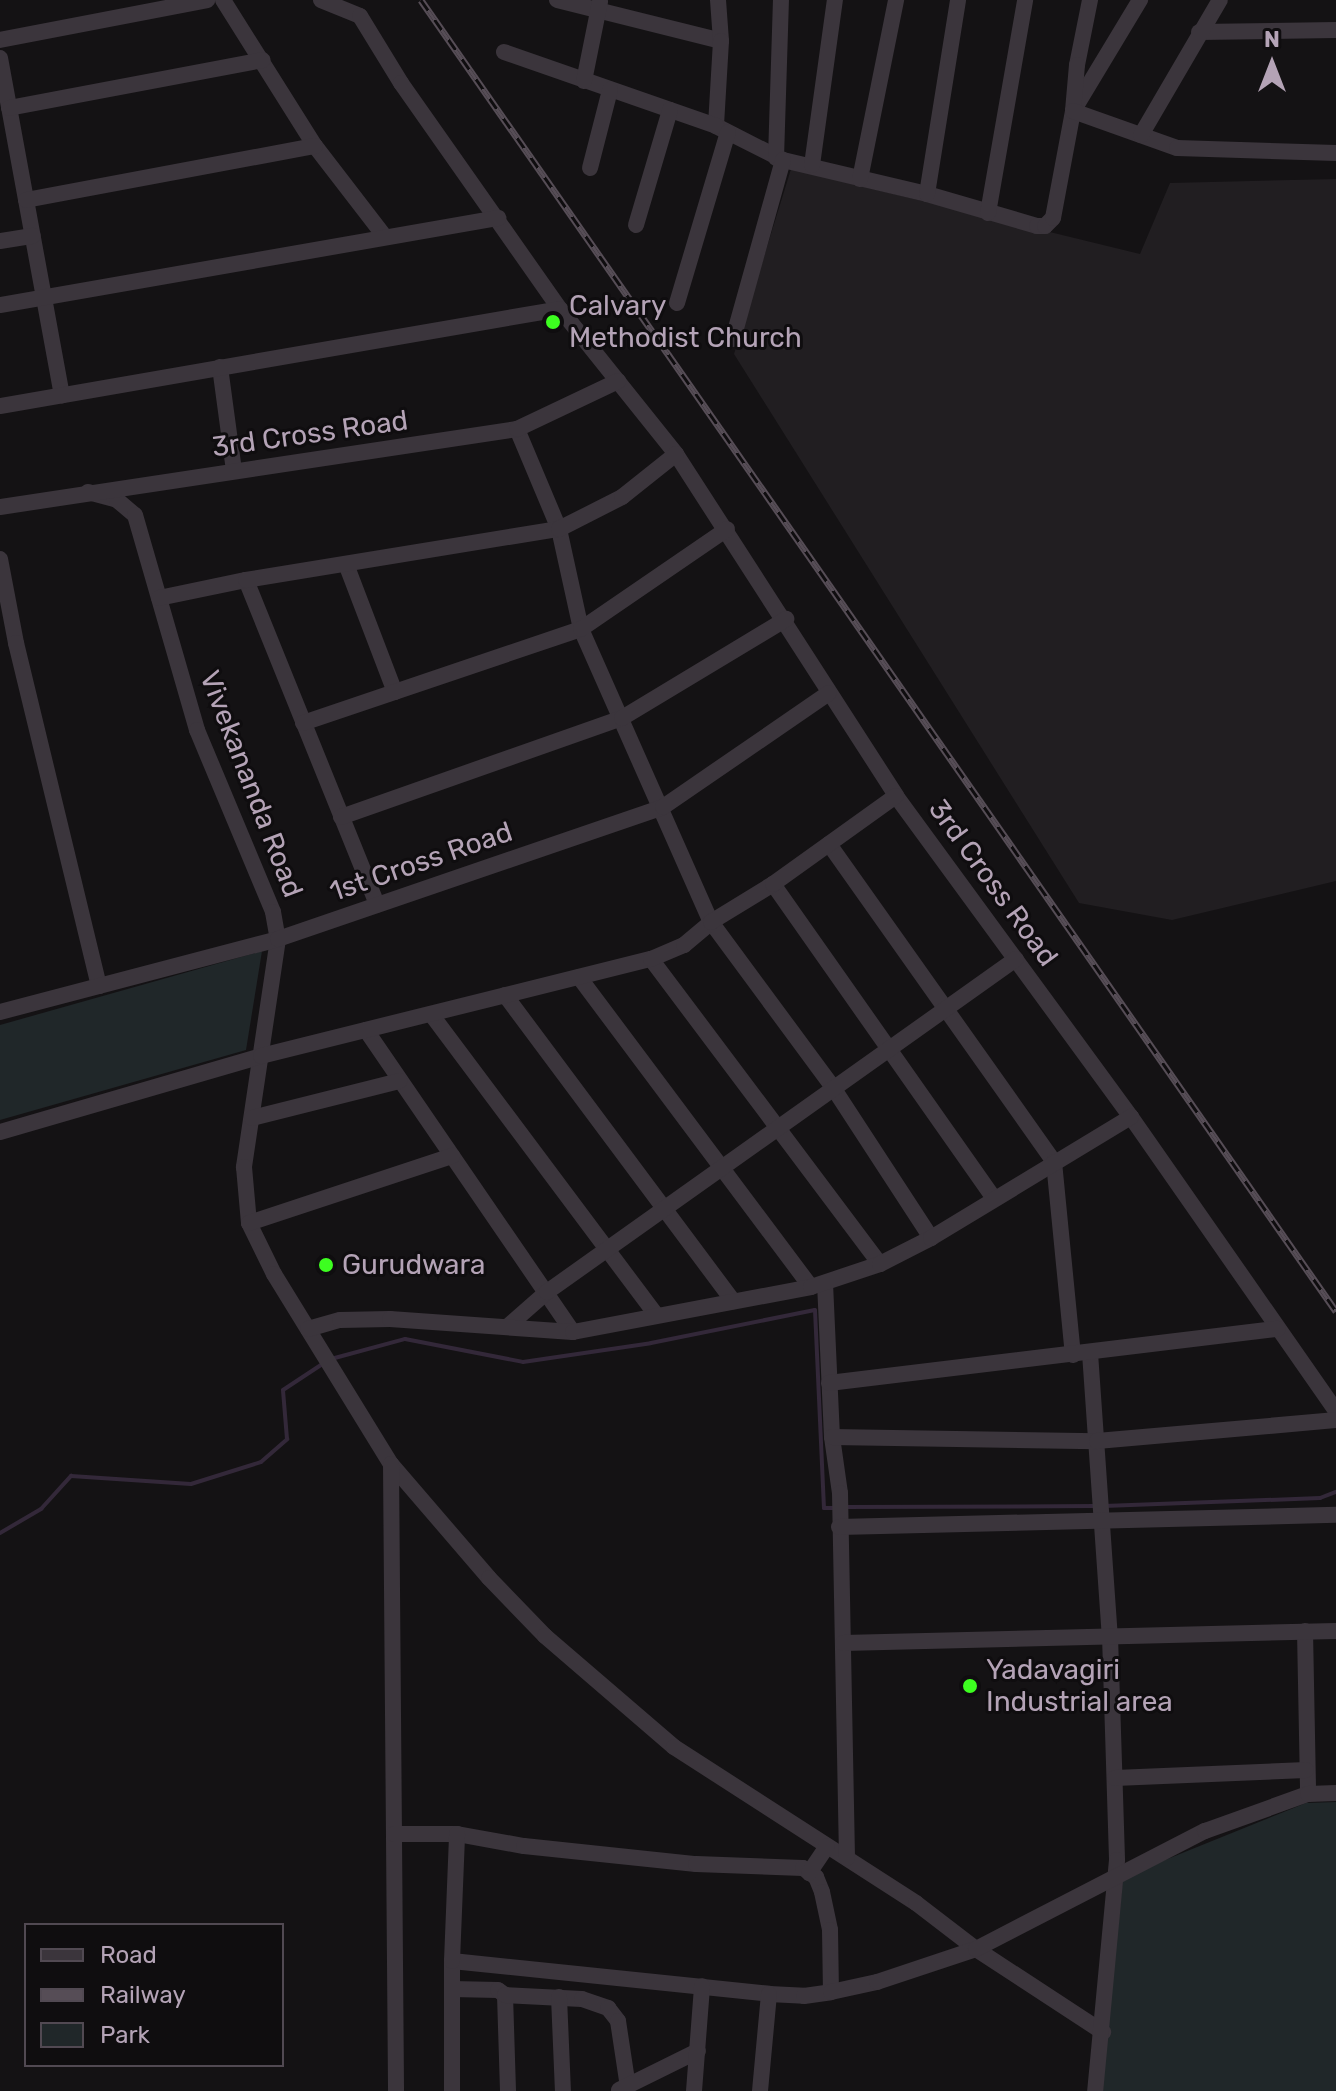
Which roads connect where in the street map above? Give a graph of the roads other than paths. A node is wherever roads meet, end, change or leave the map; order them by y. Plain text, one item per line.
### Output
1 (207, 0) edge
2 (223, 0) edge
3 (321, 0) edge
4 (557, 0) edge
5 (718, 0) edge
6 (781, 0) edge
7 (835, 0) edge
8 (896, 0) edge
9 (958, 0) edge
10 (1025, 0) edge
11 (1090, 0) edge
12 (1140, 0) edge
13 (1220, 0) edge
14 (599, 5) edge
15 (1336, 30) edge
16 (1199, 32) junction
17 (0, 40) edge
18 (721, 41) junction
19 (504, 52) dead end
20 (0, 59) edge
21 (262, 60) junction
22 (584, 81) junction
23 (610, 90) junction
24 (9, 108) junction
25 (670, 110) junction
26 (1073, 111) junction
27 (722, 129) junction
28 (1141, 135) junction
29 (315, 146) junction
30 (1336, 153) edge
31 (780, 159) junction
32 (812, 165) junction
33 (590, 168) dead end
34 (860, 179) junction
35 (927, 194) junction
36 (26, 200) junction
37 (988, 213) junction
38 (498, 218) junction
39 (636, 225) dead end
40 (33, 236) junction
41 (385, 237) junction
42 (0, 241) edge
43 (44, 297) junction
44 (677, 303) dead end
45 (0, 305) edge
46 (560, 309) junction
47 (733, 339) dead end
48 (220, 367) junction
49 (618, 381) junction
50 (62, 395) junction
51 (0, 406) edge
52 (517, 429) junction
53 (676, 454) junction
54 (234, 471) junction
55 (88, 492) junction
56 (0, 507) edge
57 (559, 529) junction
58 (727, 529) junction
59 (0, 559) edge
60 (346, 564) junction
61 (246, 580) junction
62 (159, 598) junction
63 (786, 619) junction
64 (581, 629) junction
65 (8, 644) edge
66 (395, 692) junction
67 (829, 693) junction
68 (622, 718) junction
69 (303, 723) junction
70 (896, 796) junction
71 (663, 807) junction
72 (341, 817) junction
73 (829, 844) junction
74 (773, 884) junction
75 (377, 905) junction
76 (711, 922) junction
77 (278, 939) junction
78 (651, 959) junction
79 (1016, 959) junction
80 (579, 977) junction
81 (99, 986) junction
82 (505, 995) junction
83 (945, 1009) junction
84 (0, 1011) edge
85 (431, 1014) junction
86 (366, 1030) junction
87 (890, 1049) junction
88 (261, 1056) junction
89 (399, 1081) junction
90 (834, 1089) junction
91 (1131, 1117) junction
92 (252, 1118) junction
93 (779, 1128) junction
94 (0, 1132) edge
95 (452, 1156) junction
96 (1054, 1162) junction
97 (723, 1169) junction
98 (994, 1198) junction
99 (665, 1211) junction
100 (249, 1223) junction
101 (931, 1238) junction
102 (608, 1251) junction
103 (880, 1264) junction
104 (821, 1287) junction
105 (547, 1292) junction
106 (733, 1301) junction
107 (656, 1315) junction
108 (507, 1327) junction
109 (308, 1329) junction
110 (1278, 1329) junction
111 (573, 1332) junction
112 (1082, 1354) junction
113 (829, 1383) junction
114 (1336, 1411) edge
115 (1336, 1420) edge
116 (832, 1437) junction
117 (1097, 1441) junction
118 (391, 1464) junction
119 (1336, 1515) edge
120 (1102, 1519) junction
121 (840, 1524) junction
122 (1305, 1631) junction
123 (1336, 1631) edge
124 (1110, 1636) junction
125 (843, 1643) junction
126 (1306, 1770) junction
127 (1115, 1778) junction
128 (1336, 1793) edge
129 (1308, 1794) junction
130 (394, 1834) junction
131 (457, 1834) junction
132 (827, 1846) junction
133 (847, 1858) junction
134 (809, 1873) junction
135 (1116, 1874) junction
136 (976, 1949) junction
137 (452, 1961) junction
138 (702, 1986) junction
139 (452, 1989) junction
140 (831, 1992) junction
141 (769, 1994) junction
142 (505, 1995) junction
143 (559, 1997) junction
144 (1103, 2032) junction
145 (698, 2051) junction
146 (623, 2089) edge
147 (396, 2091) edge
148 (452, 2091) edge
149 (508, 2091) edge
150 (563, 2091) edge
151 (694, 2091) edge
152 (760, 2091) edge
153 (1095, 2091) edge

1 - 17 street
2 - 21 street
3 - 38 street, 3rd Cross Road
4 - 14 street
5 - 18 street
6 - 31 street
7 - 32 street
8 - 34 street
9 - 35 street
10 - 37 street
11 - 26 street
12 - 26 street
13 - 16 street
14 - 18 street
14 - 22 street
15 - 16 street
16 - 28 street
18 - 27 street
19 - 22 street
20 - 24 street
21 - 24 street
21 - 29 street
22 - 23 street
23 - 25 street
23 - 33 street
24 - 36 street
25 - 27 street
25 - 39 street
26 - 28 street
26 - 37 street
27 - 31 street
27 - 44 street
28 - 30 street
29 - 36 street
29 - 41 street
31 - 32 street
31 - 47 street
32 - 34 street
34 - 35 street
35 - 37 street
36 - 40 street
38 - 41 street
38 - 46 street, 3rd Cross Road
40 - 42 street
40 - 43 street
41 - 43 street
43 - 45 street
43 - 50 street
46 - 48 street
46 - 49 street, 3rd Cross Road
48 - 50 street
48 - 54 street
49 - 52 street, 3rd Cross Road
49 - 53 street, 3rd Cross Road
50 - 51 street
52 - 54 street, 3rd Cross Road
52 - 57 street
53 - 57 street
53 - 58 street, 3rd Cross Road
54 - 55 street, 3rd Cross Road
55 - 56 street, 3rd Cross Road
55 - 62 street, Vivekananda Road
57 - 60 street
57 - 64 street
58 - 63 street, 3rd Cross Road
58 - 64 street
59 - 65 street
60 - 61 street
60 - 66 street
61 - 62 street
61 - 69 street
62 - 77 street, Vivekananda Road
63 - 67 street, 3rd Cross Road
63 - 68 street
64 - 66 street
64 - 68 street
65 - 81 street
66 - 69 street
67 - 70 street, 3rd Cross Road
67 - 71 street, 1st Cross Road
68 - 71 street
68 - 72 street
69 - 72 street
70 - 73 street
70 - 79 street, 3rd Cross Road
71 - 75 street, 1st Cross Road
71 - 76 street
72 - 75 street
73 - 74 street
73 - 83 street
74 - 76 street
74 - 87 street
75 - 77 street, 1st Cross Road
76 - 78 street
76 - 90 street
77 - 81 street, 1st Cross Road
77 - 88 street, Vivekananda Road
78 - 80 street
78 - 93 street
79 - 83 street
79 - 91 street, 3rd Cross Road
80 - 82 street
80 - 97 street
81 - 84 street, 1st Cross Road
82 - 85 street
82 - 99 street
83 - 87 street
83 - 96 street
85 - 86 street
85 - 102 street
86 - 88 street
86 - 89 street
87 - 90 street
87 - 98 street
88 - 92 street, Vivekananda Road
88 - 94 street
89 - 92 street
89 - 95 street
90 - 93 street
90 - 101 street
91 - 96 street
91 - 110 street, 3rd Cross Road
92 - 100 street, Vivekananda Road
93 - 97 street
93 - 103 street
95 - 100 street
95 - 105 street
96 - 98 street
96 - 112 street
97 - 99 street
97 - 104 street
98 - 101 street
99 - 102 street
99 - 106 street
100 - 109 street, Vivekananda Road
101 - 103 street
102 - 105 street
102 - 107 street
103 - 104 street
104 - 106 street
104 - 113 street
105 - 108 street
105 - 111 street
106 - 107 street
107 - 111 street
108 - 109 street
108 - 111 street
109 - 118 street, Vivekananda Road
110 - 112 street
110 - 114 street, 3rd Cross Road
112 - 113 street
112 - 117 street
113 - 116 street
115 - 117 street
116 - 117 street
116 - 121 street
117 - 120 street
118 - 130 street
118 - 132 street, Vivekananda Road
119 - 120 street
120 - 121 street
120 - 124 street
121 - 125 street
122 - 123 street
122 - 124 street
122 - 126 street
124 - 125 street
124 - 127 street
125 - 133 street
126 - 127 street
126 - 129 street
127 - 135 street
128 - 129 street
129 - 135 street
130 - 131 street
130 - 147 street
131 - 134 street
131 - 137 street
132 - 133 street, Vivekananda Road
132 - 134 street
133 - 136 street, Vivekananda Road
134 - 140 street
135 - 136 street
135 - 144 street
136 - 140 street
136 - 144 street, Vivekananda Road
137 - 138 street
137 - 139 street
138 - 141 street
138 - 145 street
139 - 142 street
139 - 148 street
140 - 141 street
141 - 152 street
142 - 143 street
142 - 149 street
143 - 146 street
143 - 150 street
144 - 153 street
145 - 146 street
145 - 151 street

